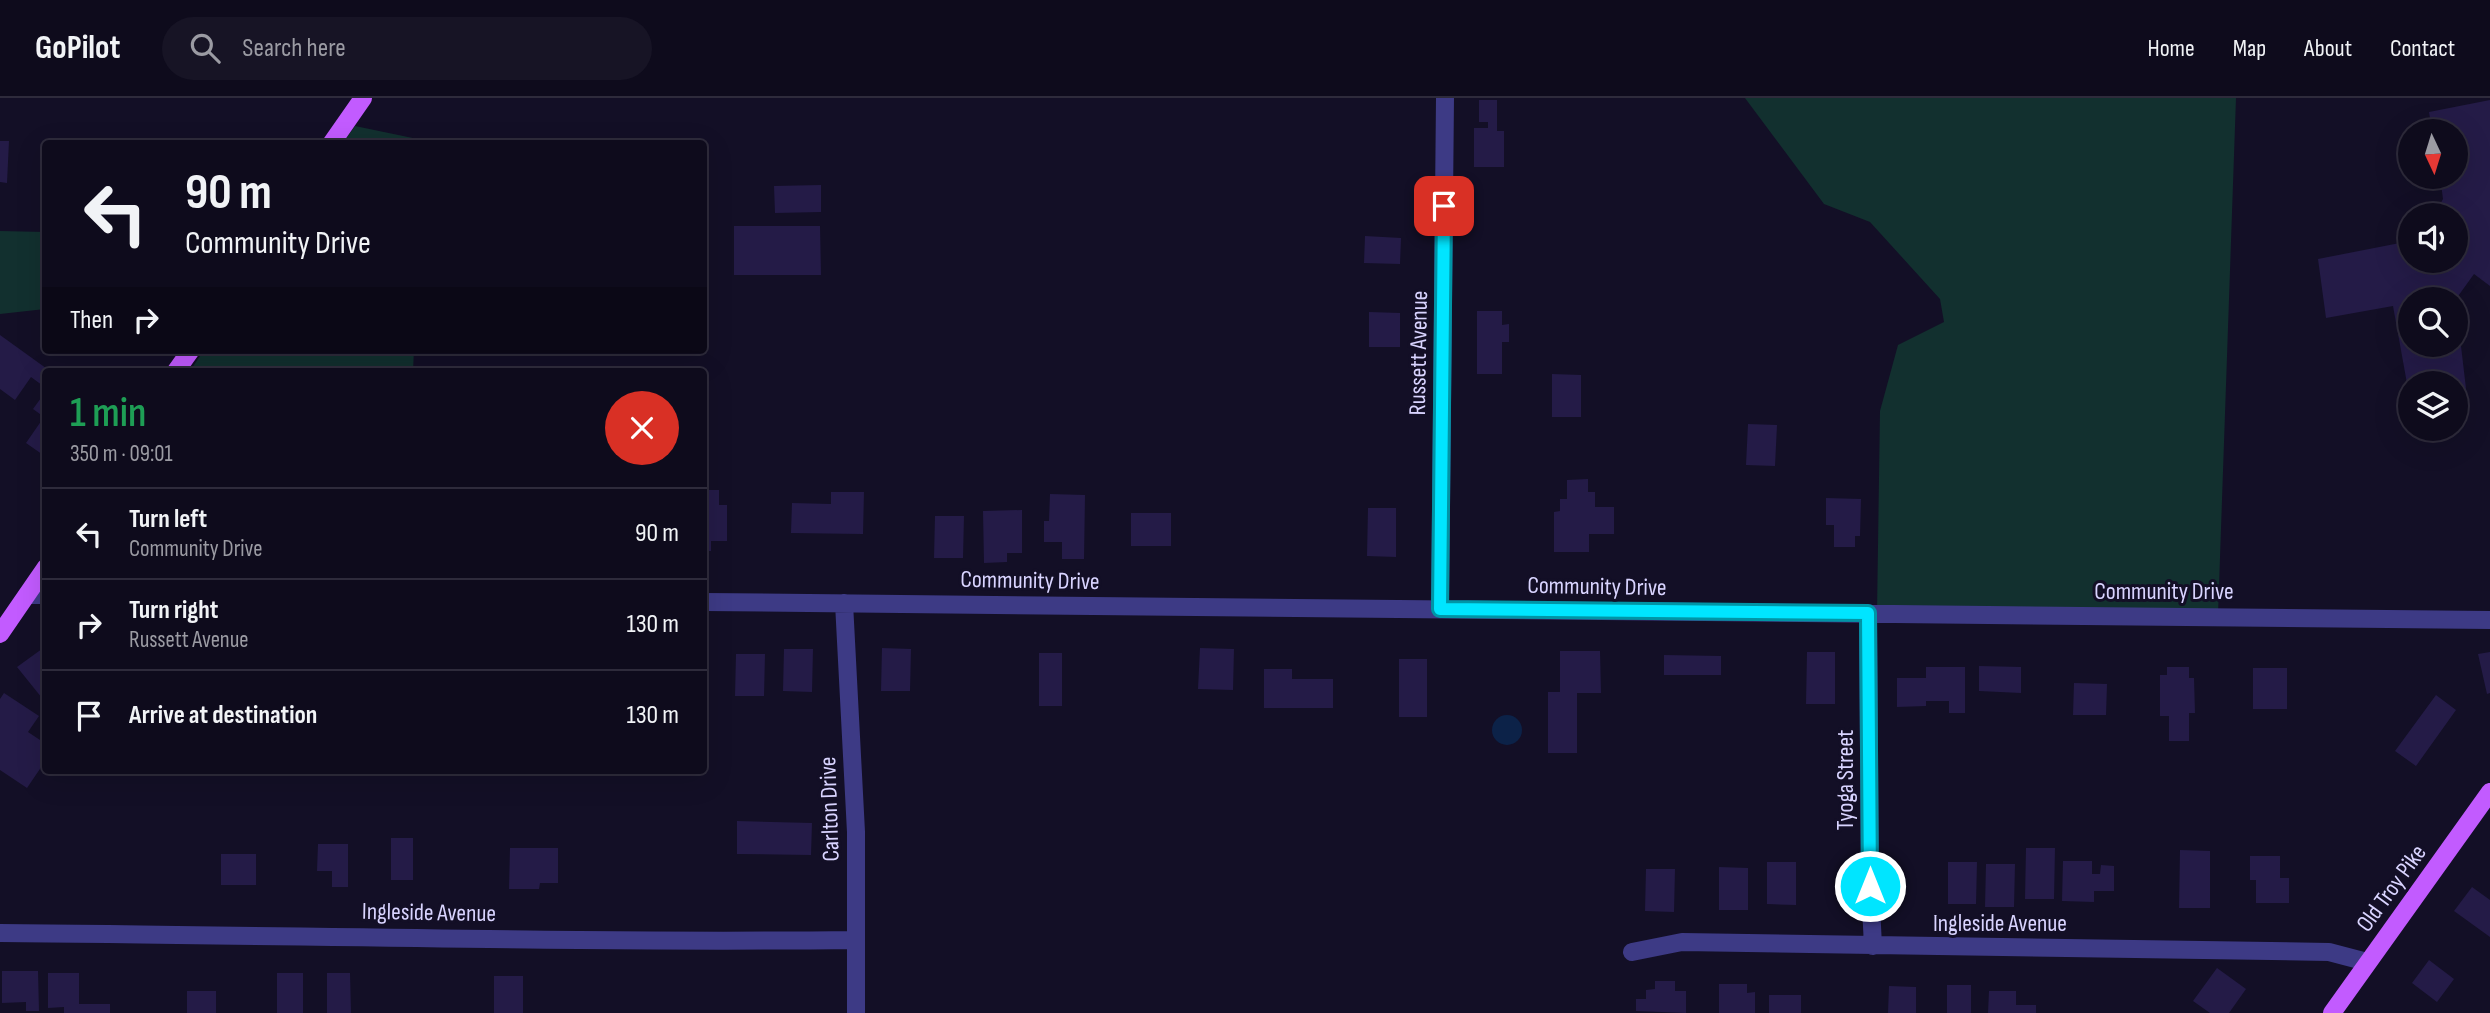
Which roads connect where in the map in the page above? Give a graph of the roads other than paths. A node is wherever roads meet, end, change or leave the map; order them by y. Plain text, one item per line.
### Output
1 (363, 98) edge
2 (1444, 98) edge
3 (334, 140) edge
4 (42, 573) edge
5 (27, 595) junction
6 (42, 595) edge
7 (707, 602) edge
8 (844, 603) junction
9 (1440, 609) junction
10 (1868, 613) junction
11 (2490, 620) edge
12 (0, 634) edge
13 (2490, 792) edge
14 (0, 933) edge
15 (856, 940) junction
16 (1873, 946) junction
17 (1632, 952) dead end
18 (2367, 962) junction
19 (856, 1013) edge
20 (2332, 1013) edge

1 - 3 main road
2 - 9 street, Russett Avenue
4 - 5 main road
5 - 6 street
5 - 12 main road
7 - 8 street, Community Drive
8 - 9 street, Community Drive
8 - 15 street, Carlton Drive
9 - 10 street, Community Drive
10 - 11 street, Community Drive
10 - 16 street, Tyoga Street
13 - 18 main road, Old Troy Pike
14 - 15 street, Ingleside Avenue
15 - 19 street, Carlton Drive
16 - 17 street, Ingleside Avenue
16 - 18 street, Ingleside Avenue
18 - 20 main road, Old Troy Pike

